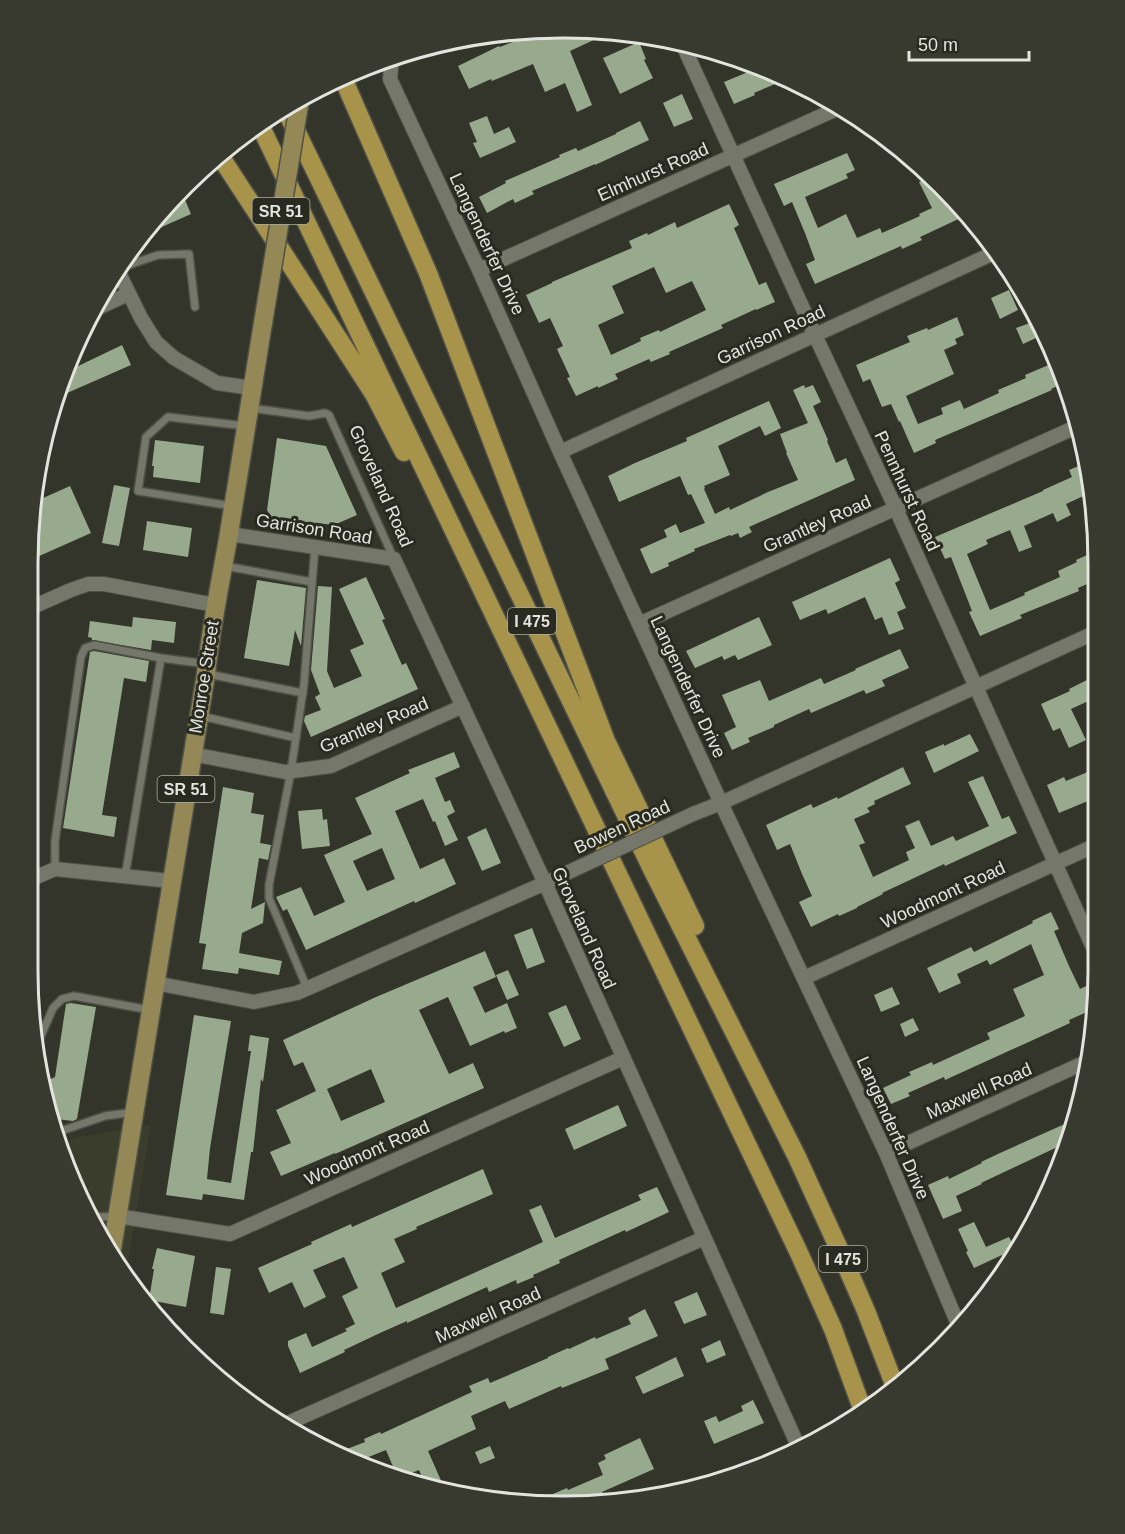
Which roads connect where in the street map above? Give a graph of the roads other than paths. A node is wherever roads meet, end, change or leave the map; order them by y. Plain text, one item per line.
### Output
1 (686, 53) edge
2 (391, 66) edge
3 (346, 85) edge
4 (298, 109) edge
5 (831, 112) edge
6 (288, 115) edge
7 (263, 132) edge
8 (733, 155) junction
9 (224, 162) edge
10 (988, 256) edge
11 (131, 263) edge
12 (479, 270) junction
13 (122, 278) edge
14 (129, 294) junction
15 (106, 305) edge
16 (195, 307) dead end
17 (815, 335) junction
18 (252, 388) junction
19 (248, 408) junction
20 (246, 426) junction
21 (1071, 429) edge
22 (560, 452) junction
23 (233, 506) junction
24 (896, 509) junction
25 (229, 534) junction
26 (315, 547) junction
27 (394, 559) junction
28 (223, 565) junction
29 (312, 582) junction
30 (38, 605) edge
31 (215, 605) junction
32 (639, 624) junction
33 (1088, 636) edge
34 (161, 658) junction
35 (206, 669) junction
36 (975, 687) junction
37 (532, 692) junction
38 (303, 693) junction
39 (463, 706) junction
40 (198, 716) junction
41 (296, 738) junction
42 (192, 754) junction
43 (291, 771) junction
44 (721, 803) junction
45 (1088, 849) edge
46 (1056, 863) junction
47 (55, 869) junction
48 (38, 876) edge
49 (125, 877) junction
50 (551, 880) junction
51 (171, 881) junction
52 (1088, 936) edge
53 (804, 978) junction
54 (155, 983) junction
55 (308, 988) junction
56 (150, 1010) junction
57 (42, 1035) edge
58 (623, 1058) junction
59 (1079, 1065) edge
60 (134, 1112) junction
61 (62, 1131) edge
62 (784, 1131) junction
63 (886, 1153) junction
64 (117, 1216) junction
65 (100, 1219) edge
66 (704, 1238) junction
67 (113, 1242) edge
68 (956, 1319) edge
69 (892, 1380) edge
70 (860, 1404) edge
71 (292, 1421) edge
72 (796, 1441) edge

1 - 8 street, Pennhurst Road
2 - 12 street, Langenderfer Drive
3 - 62 highway
4 - 18 main road, Monroe Street / SR 51, bridge
5 - 8 street, Elmhurst Road
6 - 62 highway, I 475
7 - 37 highway, I 475
8 - 12 street, Elmhurst Road
8 - 17 street, Pennhurst Road
9 - 37 highway
10 - 17 street, Garrison Road
11 - 16 lane
12 - 22 street, Langenderfer Drive
13 - 14 street
14 - 15 street
14 - 18 street
17 - 22 street, Garrison Road
17 - 24 street, Pennhurst Road
18 - 19 main road, Monroe Street / SR 51
19 - 20 main road, Monroe Street / SR 51
19 - 27 lane, Groveland Road
20 - 23 main road, Monroe Street / SR 51
20 - 23 lane
21 - 24 street, Grantley Road
22 - 32 street, Langenderfer Drive
23 - 25 main road, Monroe Street / SR 51
24 - 32 street, Grantley Road
24 - 36 street, Pennhurst Road
25 - 26 street, Garrison Road
25 - 28 main road, Monroe Street / SR 51
26 - 27 street, Garrison Road
26 - 29 lane
27 - 39 street, Groveland Road
28 - 29 lane
28 - 31 main road, Monroe Street / SR 51
29 - 38 lane
30 - 31 street
31 - 35 main road, Monroe Street / SR 51
32 - 44 street, Langenderfer Drive
33 - 36 street, Bowen Road
34 - 35 lane
34 - 47 lane
34 - 49 lane
35 - 38 lane
35 - 40 main road, Monroe Street / SR 51
36 - 44 street, Bowen Road
36 - 46 street, Pennhurst Road
37 - 70 highway, I 475
38 - 41 lane
39 - 43 street, Grantley Road
39 - 50 street, Groveland Road
40 - 41 lane
40 - 42 main road, Monroe Street / SR 51
41 - 43 lane
42 - 43 street, Grantley Road
42 - 51 main road, Monroe Street / SR 51
43 - 55 lane
44 - 50 street, Bowen Road, bridge
44 - 53 street, Langenderfer Drive
45 - 46 street, Woodmont Road
46 - 52 street, Pennhurst Road
46 - 53 street, Woodmont Road
47 - 48 street
47 - 49 street
49 - 51 street
50 - 55 street, Bowen Road
50 - 58 street, Groveland Road
51 - 54 main road, Monroe Street / SR 51
53 - 63 street, Langenderfer Drive
54 - 55 street, Bowen Road
54 - 56 main road, Monroe Street / SR 51
56 - 57 lane
56 - 60 main road, Monroe Street / SR 51
58 - 64 street, Woodmont Road
58 - 66 street, Groveland Road
59 - 63 street, Maxwell Road
60 - 61 lane
60 - 64 main road, Monroe Street / SR 51
62 - 69 highway, I 475
63 - 68 street, Langenderfer Drive
64 - 65 lane
64 - 67 main road, Monroe Street / SR 51
66 - 71 street, Maxwell Road
66 - 72 street, Groveland Road

